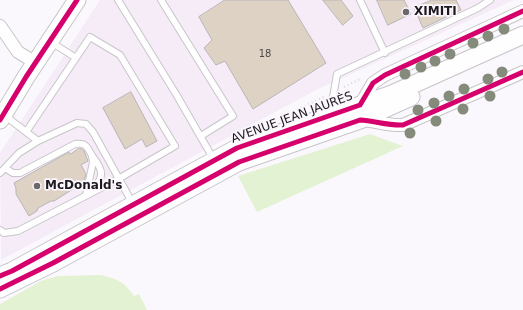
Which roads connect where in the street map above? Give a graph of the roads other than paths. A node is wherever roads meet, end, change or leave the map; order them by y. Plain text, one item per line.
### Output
1 (78, 0) edge
2 (118, 0) edge
3 (161, 0) edge
4 (360, 0) edge
5 (490, 0) edge
6 (523, 11) edge
7 (0, 26) edge
8 (523, 35) edge
9 (50, 41) junction
10 (523, 48) edge
11 (384, 53) junction
12 (76, 58) junction
13 (36, 63) junction
14 (523, 72) edge
15 (360, 113) junction
16 (330, 116) junction
17 (2, 117) edge
18 (26, 132) junction
19 (201, 136) junction
20 (38, 141) junction
21 (92, 156) junction
22 (214, 160) junction
23 (5, 168) junction
24 (0, 173) edge
25 (120, 178) junction
26 (86, 195) junction
27 (133, 205) junction
28 (0, 230) edge
29 (0, 276) edge
30 (0, 289) edge

1 - 9 main road
2 - 19 lane
3 - 19 lane
4 - 11 lane
5 - 11 lane
6 - 15 street, AVENUE JEAN JAURÈS
7 - 13 street
8 - 15 main road, AVENUE JEAN JAURÈS
9 - 12 lane
9 - 13 main road
10 - 15 main road, AVENUE JEAN JAURÈS
11 - 16 lane
12 - 18 lane
12 - 25 lane
13 - 17 main road
14 - 15 street, AVENUE JEAN JAURÈS
15 - 16 main road, AVENUE JEAN JAURÈS
15 - 30 main road, AVENUE JEAN JAURÈS
16 - 22 main road, AVENUE JEAN JAURÈS
17 - 18 lane
18 - 20 lane
19 - 22 lane
20 - 23 lane
20 - 25 lane
21 - 23 lane
21 - 26 lane
21 - 26 lane
22 - 27 main road, AVENUE JEAN JAURÈS
23 - 24 lane
25 - 26 lane
25 - 27 lane
26 - 28 lane
27 - 29 main road, AVENUE JEAN JAURÈS

